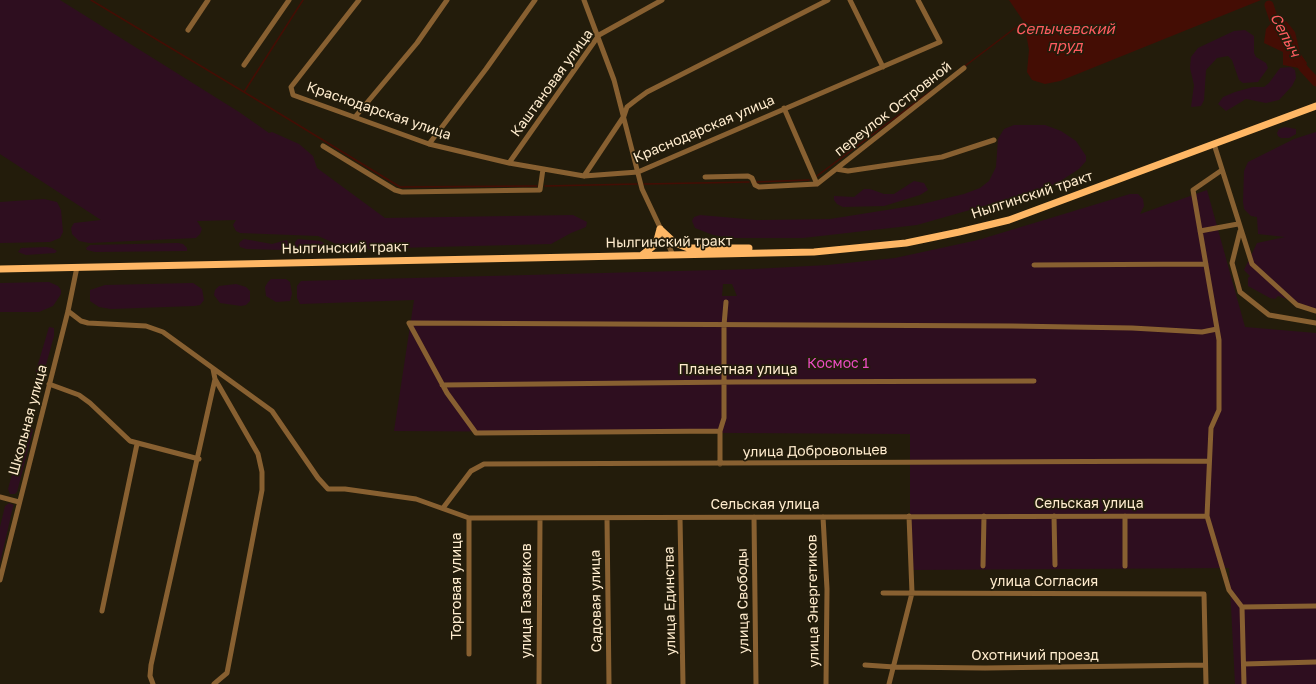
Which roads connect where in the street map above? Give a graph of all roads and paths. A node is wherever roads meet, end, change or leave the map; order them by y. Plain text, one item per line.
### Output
1 (208, 0) edge
2 (289, 0) edge
3 (359, 0) edge
4 (447, 0) edge
5 (534, 0) edge
6 (584, 0) edge
7 (662, 0) edge
8 (828, 0) edge
9 (850, 0) edge
10 (918, 0) edge
11 (188, 30) dead end
12 (598, 35) junction
13 (244, 65) dead end
14 (883, 67) junction
15 (964, 68) dead end
16 (1316, 106) edge
17 (784, 108) junction
18 (624, 116) junction
19 (355, 117) junction
20 (994, 140) dead end
21 (429, 144) junction
22 (1214, 144) junction
23 (323, 146) dead end
24 (509, 163) junction
25 (543, 169) junction
26 (836, 169) junction
27 (1222, 170) junction
28 (638, 172) junction
29 (584, 176) junction
30 (705, 177) dead end
31 (817, 184) junction
32 (1239, 227) junction
33 (660, 229) junction
34 (1200, 231) junction
35 (801, 252) junction
36 (673, 255) junction
37 (642, 256) junction
38 (1206, 264) junction
39 (1034, 265) dead end
40 (77, 267) junction
41 (0, 269) edge
42 (726, 302) dead end
43 (1316, 311) edge
44 (68, 312) junction
45 (1316, 323) edge
46 (724, 325) junction
47 (1217, 329) junction
48 (213, 369) junction
49 (215, 379) junction
50 (1034, 381) dead end
51 (725, 382) junction
52 (49, 384) junction
53 (442, 385) junction
54 (720, 431) junction
55 (137, 444) junction
56 (199, 459) junction
57 (1209, 461) junction
58 (720, 464) junction
59 (0, 496) edge
60 (19, 502) junction
61 (442, 508) junction
62 (910, 516) junction
63 (984, 516) junction
64 (1054, 516) junction
65 (1125, 516) junction
66 (1207, 516) junction
67 (754, 517) junction
68 (823, 517) junction
69 (469, 518) junction
70 (540, 518) junction
71 (607, 518) junction
72 (680, 518) junction
73 (1055, 565) dead end
74 (984, 566) dead end
75 (1125, 566) dead end
76 (0, 580) edge
77 (883, 593) dead end
78 (912, 593) junction
79 (1316, 606) edge
80 (1242, 607) junction
81 (102, 611) dead end
82 (469, 654) dead end
83 (1316, 662) edge
84 (1244, 664) junction
85 (865, 665) dead end
86 (1205, 665) junction
87 (894, 667) junction
88 (153, 684) edge
89 (214, 684) edge
90 (539, 684) edge
91 (609, 684) edge
92 (683, 684) edge
93 (756, 684) edge
94 (826, 684) edge
95 (889, 684) edge
96 (1206, 684) edge
97 (1244, 684) edge

1 - 11 street
2 - 13 street
3 - 19 street, Краснодарская улица
4 - 19 street
5 - 21 street
6 - 12 street
7 - 12 street, Каштановая улица
8 - 18 street
9 - 14 street
10 - 14 street, Краснодарская улица
12 - 18 street
12 - 24 street, Каштановая улица
14 - 17 street, Краснодарская улица
15 - 26 street, переулок Островной
16 - 22 main road, Нылгинский тракт
17 - 28 street, Краснодарская улица
17 - 31 street
18 - 28 street
18 - 29 street
19 - 21 street, Краснодарская улица
20 - 26 street
21 - 24 street, Краснодарская улица
22 - 27 street
22 - 35 main road, Нылгинский тракт
23 - 25 street
24 - 25 street, Краснодарская улица
25 - 29 street, Краснодарская улица
26 - 31 street, переулок Островной
27 - 32 street
27 - 34 street
28 - 29 street, Краснодарская улица
28 - 33 street
30 - 31 street
32 - 34 street
32 - 43 street
32 - 45 street
33 - 35 main road
33 - 36 street
33 - 37 main road
34 - 38 street
35 - 36 main road, Нылгинский тракт
36 - 37 main road, Нылгинский тракт
37 - 40 main road, Нылгинский тракт
38 - 39 street
38 - 47 street
40 - 41 main road, Нылгинский тракт
40 - 44 street, Школьная улица
42 - 46 street
44 - 48 street
44 - 52 street, Школьная улица
46 - 47 street
46 - 51 street
46 - 53 street
47 - 57 street
48 - 49 street
48 - 61 street, Сельская улица
49 - 56 street
49 - 89 street
50 - 51 street, Планетная улица
51 - 53 street, Планетная улица
51 - 54 street
52 - 55 street
52 - 60 street, Школьная улица
53 - 54 street
54 - 58 street
55 - 56 street
55 - 81 street
56 - 88 street
57 - 58 street, улица Добровольцев
57 - 66 street
58 - 61 street, улица Добровольцев
59 - 60 street
60 - 76 street, Школьная улица
61 - 69 street, Сельская улица
62 - 63 street, Сельская улица
62 - 68 street, Сельская улица
62 - 78 street
63 - 64 street, Сельская улица
63 - 74 street
64 - 65 street, Сельская улица
64 - 73 street
65 - 66 street, Сельская улица
65 - 75 street
66 - 80 street
67 - 68 street, Сельская улица
67 - 72 street, Сельская улица
67 - 93 street, улица Свободы
68 - 94 street, улица Энергетиков
69 - 70 street, Сельская улица
69 - 82 street, Торговая улица
70 - 71 street, Сельская улица
70 - 90 street, улица Газовиков
71 - 72 street, Сельская улица
71 - 91 street, Садовая улица
72 - 92 street, улица Единства
77 - 78 street, улица Согласия
78 - 86 street, улица Согласия
78 - 87 street
79 - 80 street
80 - 84 street
83 - 84 street
84 - 97 street
85 - 87 street, Охотничий проезд
86 - 87 street, Охотничий проезд
86 - 96 street
87 - 95 street

